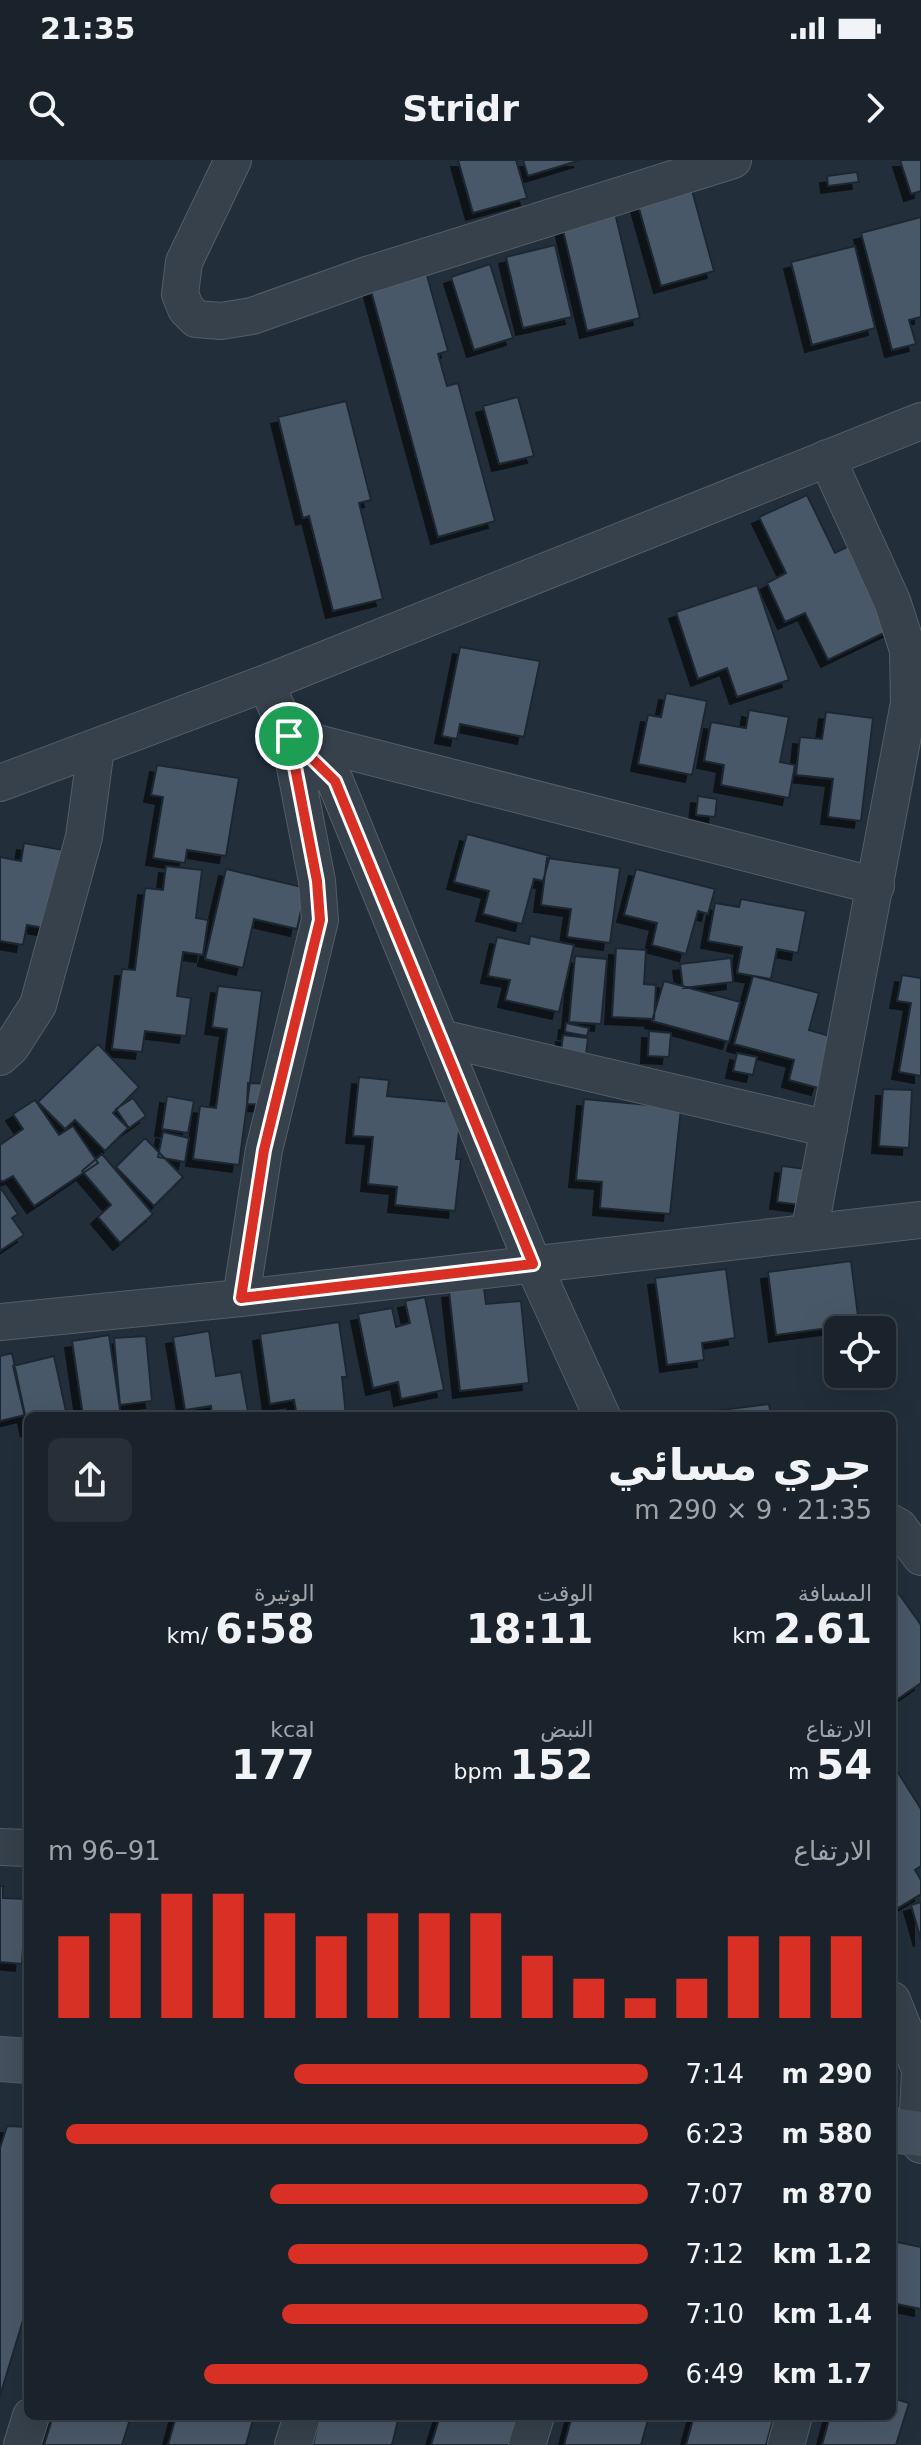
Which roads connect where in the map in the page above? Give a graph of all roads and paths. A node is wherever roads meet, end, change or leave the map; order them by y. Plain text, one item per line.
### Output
1 (233, 160) edge
2 (733, 160) edge
3 (921, 421) edge
4 (827, 458) junction
5 (266, 683) junction
6 (289, 736) junction
7 (96, 748) junction
8 (0, 783) edge
9 (876, 886) junction
10 (441, 1038) junction
11 (0, 1057) edge
12 (829, 1129) junction
13 (921, 1220) edge
14 (809, 1233) junction
15 (533, 1264) junction
16 (241, 1298) junction
17 (0, 1322) edge
18 (600, 1412) edge
19 (896, 1525) edge
20 (921, 1557) edge
21 (0, 1847) edge
22 (24, 1848) edge
23 (896, 2010) edge
24 (0, 2059) edge
25 (24, 2061) edge
26 (921, 2071) edge
27 (913, 2136) edge
28 (30, 2420) edge
29 (301, 2420) edge
30 (535, 2420) edge
31 (793, 2420) edge
32 (22, 2445) edge
33 (293, 2445) edge
34 (527, 2445) edge
35 (786, 2445) edge

1 - 2 street
3 - 4 street
4 - 5 street
4 - 9 street
5 - 6 street
5 - 7 street
6 - 9 street
6 - 10 street
6 - 16 street
7 - 8 street
7 - 11 street
9 - 12 street
10 - 12 street
10 - 15 street
12 - 14 street
13 - 14 street
14 - 15 street
15 - 16 street
15 - 18 street
16 - 17 street
19 - 20 street
21 - 22 street
23 - 26 street
24 - 25 street
26 - 27 street
28 - 32 street
29 - 33 street
30 - 34 street
31 - 35 street

